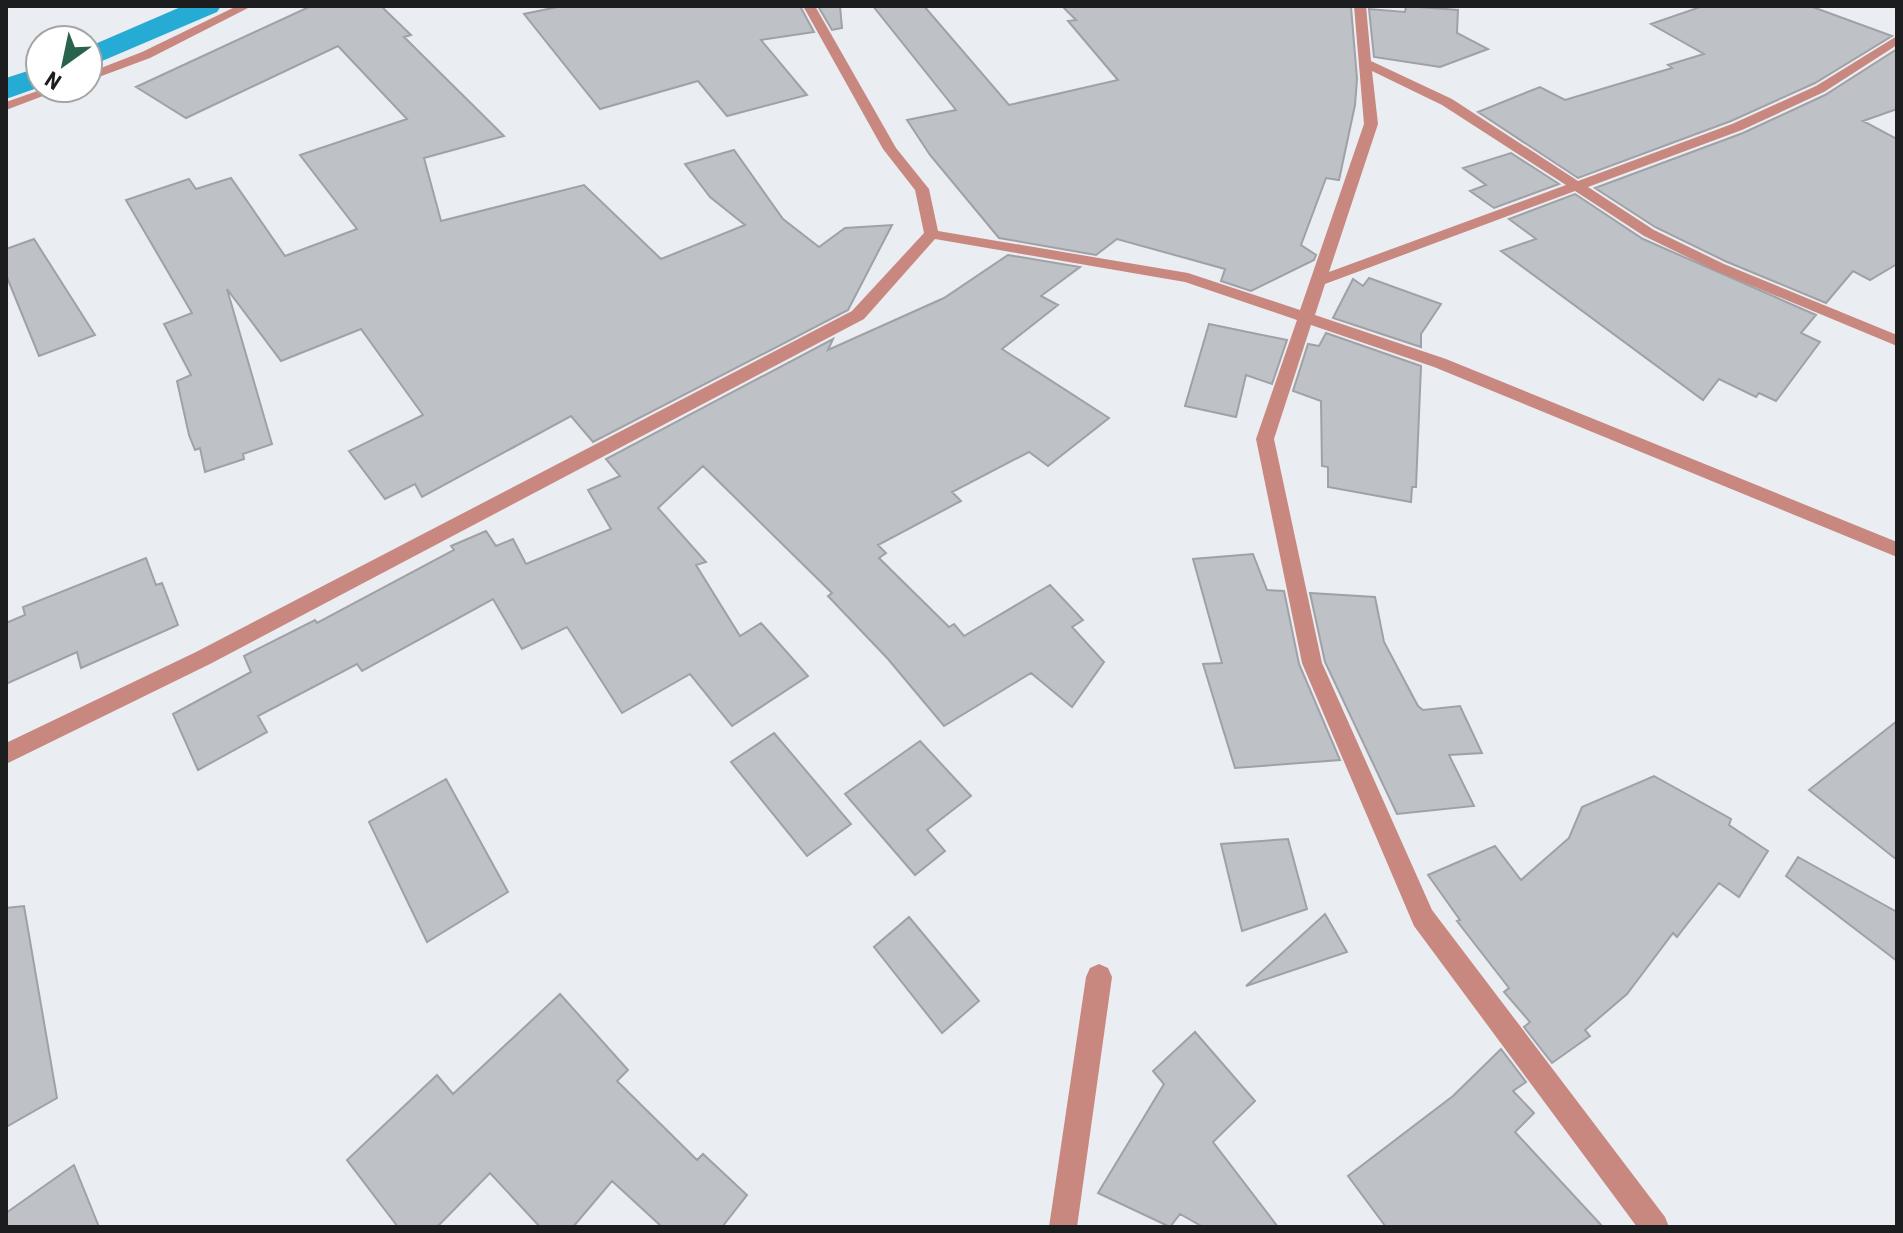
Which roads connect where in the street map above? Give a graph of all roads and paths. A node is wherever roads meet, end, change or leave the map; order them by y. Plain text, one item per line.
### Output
1 (246, 6) edge
2 (809, 6) edge
3 (1360, 6) edge
4 (1897, 40) edge
5 (1366, 63) junction
6 (104, 71) edge
7 (1573, 187) junction
8 (931, 234) junction
9 (1319, 281) junction
10 (1303, 317) junction
11 (1897, 341) edge
12 (1897, 550) edge
13 (6, 754) edge
14 (1099, 977) dead end
15 (1063, 1227) edge
16 (1655, 1227) edge

1 - 6 street
2 - 8 street
3 - 5 street
4 - 7 street
5 - 7 street
5 - 9 street
7 - 9 street
7 - 11 street
8 - 10 street
8 - 13 street
9 - 10 street
10 - 12 street
10 - 16 street
14 - 15 street

